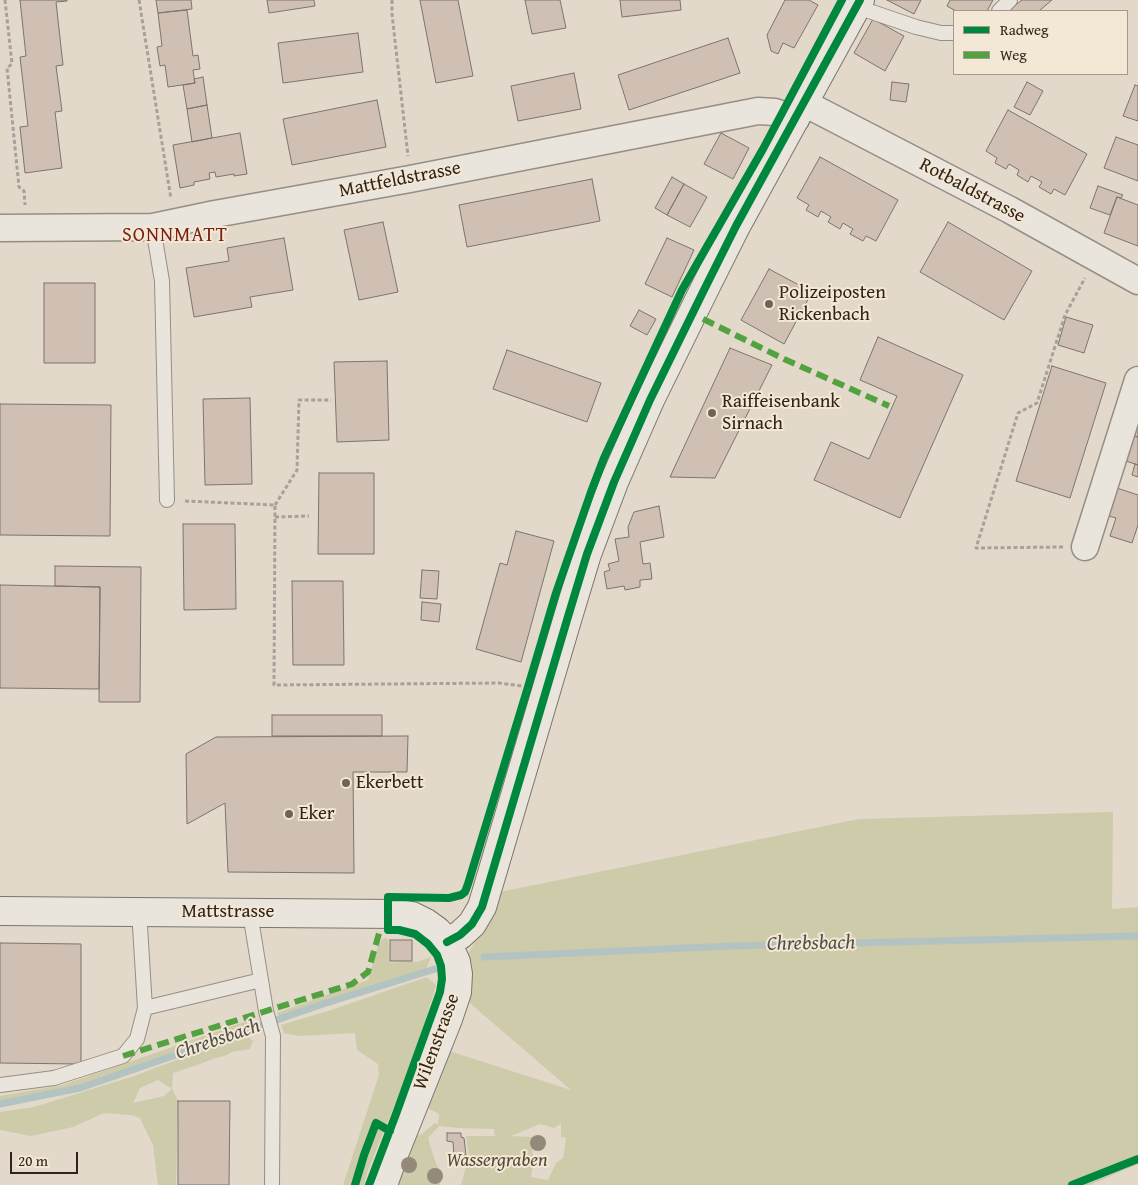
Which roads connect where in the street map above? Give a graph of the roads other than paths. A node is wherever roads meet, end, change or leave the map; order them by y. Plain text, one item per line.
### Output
1 (1010, 0) edge
2 (858, 3) edge
3 (1000, 10) edge
4 (953, 33) edge
5 (800, 111) junction
6 (164, 225) junction
7 (0, 228) edge
8 (1138, 282) edge
9 (1138, 380) edge
10 (166, 500) road end
11 (1085, 547) road end
12 (0, 911) edge
13 (141, 912) junction
14 (250, 913) junction
15 (447, 942) junction
16 (261, 980) junction
17 (145, 1008) junction
18 (0, 1085) edge
19 (272, 1185) edge
20 (383, 1185) edge

1 - 3 lane
2 - 4 lane
2 - 5 street
5 - 6 street, Mattfeldstrasse
5 - 8 street, Rotbaldstrasse
5 - 15 street
6 - 7 street, Mattfeldstrasse
6 - 10 lane
9 - 11 street
12 - 13 street, Mattstrasse
13 - 14 street, Mattstrasse
13 - 17 lane
14 - 15 street, Mattstrasse
14 - 16 lane
15 - 20 street, Wilenstrasse
16 - 17 lane
16 - 19 lane
17 - 18 lane

